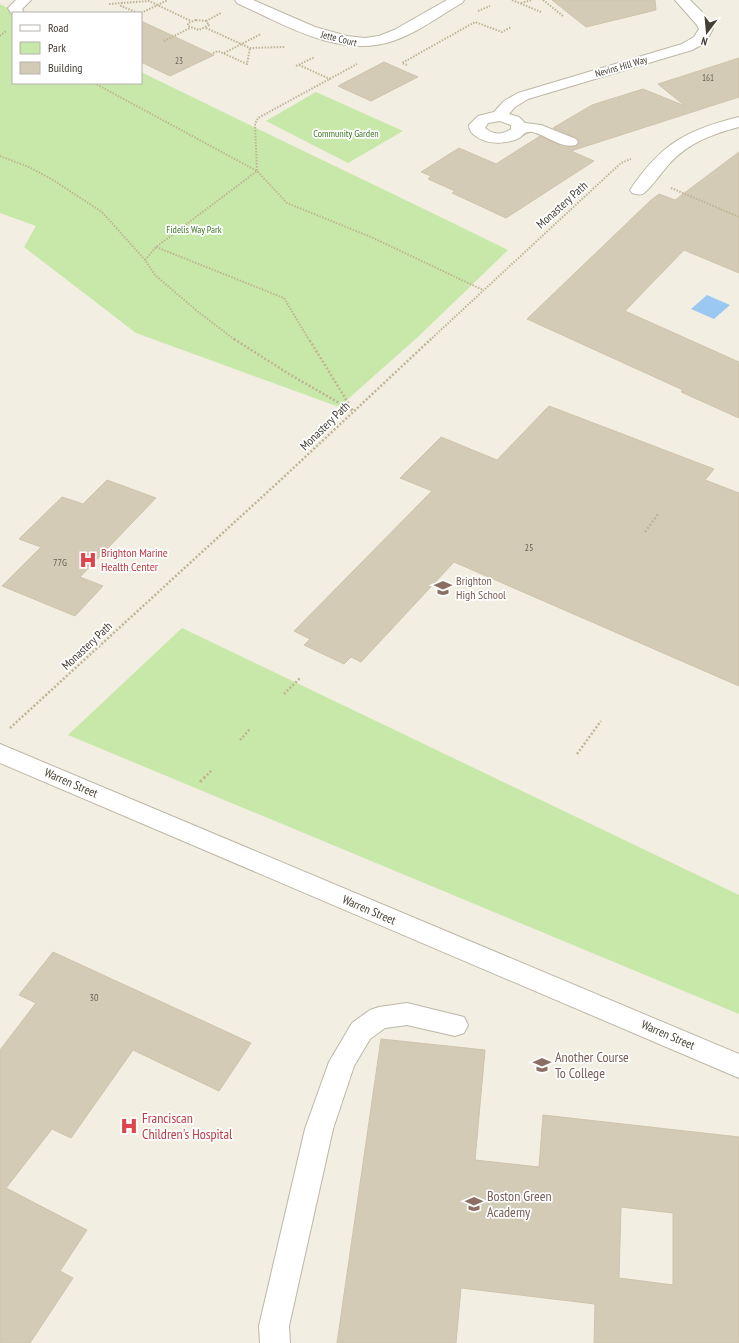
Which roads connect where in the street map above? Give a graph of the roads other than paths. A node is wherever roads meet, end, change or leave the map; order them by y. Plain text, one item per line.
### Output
1 (24, 0) edge
2 (242, 0) edge
3 (457, 0) edge
4 (682, 0) edge
5 (16, 12) edge
6 (500, 116) junction
7 (739, 122) edge
8 (520, 127) junction
9 (570, 142) dead end
10 (643, 184) road end
11 (0, 753) edge
12 (455, 1025) dead end
13 (739, 1066) edge
14 (275, 1343) edge

1 - 5 street
2 - 3 street, Jette Court
4 - 6 street, Nevins Hill Way
6 - 8 street
6 - 8 street
7 - 10 street
8 - 9 street
11 - 13 street, Warren Street
12 - 14 street

